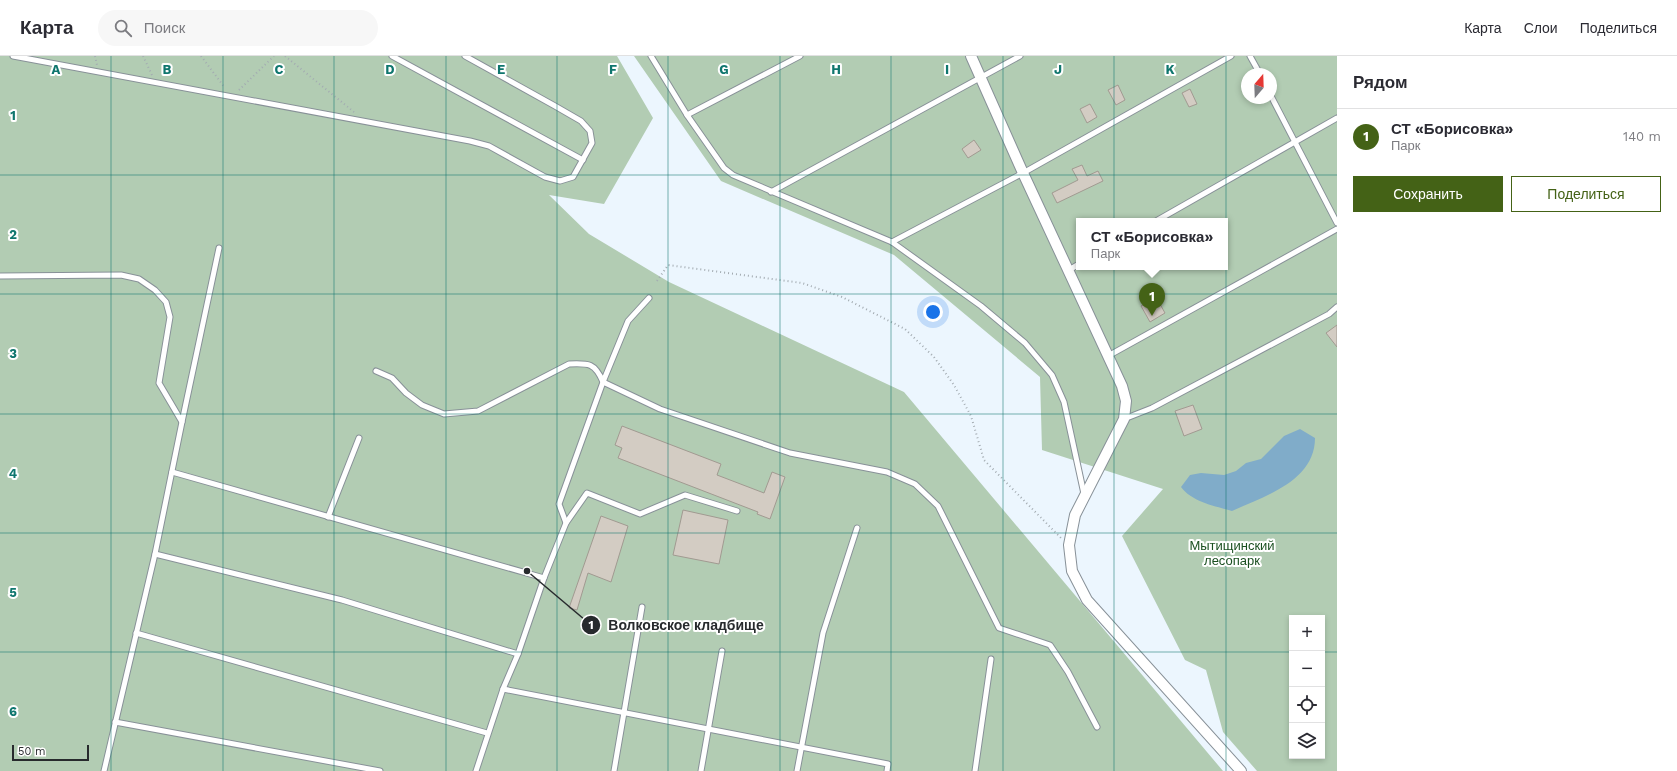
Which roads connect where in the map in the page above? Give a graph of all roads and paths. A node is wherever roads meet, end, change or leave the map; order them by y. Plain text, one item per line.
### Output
1 (13, 56) edge
2 (143, 56) edge
3 (201, 56) edge
4 (274, 56) edge
5 (285, 56) edge
6 (392, 56) edge
7 (464, 56) edge
8 (651, 56) edge
9 (800, 56) edge
10 (971, 56) edge
11 (1020, 56) edge
12 (1231, 56) edge
13 (1250, 56) edge
14 (1257, 68) edge
15 (981, 79) junction
16 (155, 82) junction
17 (231, 96) junction
18 (1275, 104) edge
19 (687, 115) junction
20 (1337, 118) edge
21 (367, 121) junction
22 (1295, 142) junction
23 (583, 160) junction
24 (1023, 173) junction
25 (771, 192) junction
26 (1161, 218) edge
27 (1337, 223) edge
28 (1337, 229) edge
29 (892, 242) junction
30 (219, 248) dead end
31 (1076, 266) edge
32 (1069, 270) junction
33 (0, 276) edge
34 (657, 281) dead end
35 (649, 298) dead end
36 (1337, 307) edge
37 (1108, 356) junction
38 (376, 371) dead end
39 (603, 382) junction
40 (1124, 418) junction
41 (182, 422) junction
42 (359, 438) dead end
43 (172, 472) junction
44 (1084, 495) junction
45 (736, 511) dead end
46 (328, 517) junction
47 (566, 523) junction
48 (857, 528) dead end
49 (1069, 545) junction
50 (155, 554) junction
51 (544, 578) junction
52 (642, 607) dead end
53 (136, 633) junction
54 (722, 651) dead end
55 (518, 654) junction
56 (991, 659) dead end
57 (503, 689) junction
58 (623, 713) junction
59 (115, 722) junction
60 (1097, 727) dead end
61 (707, 730) junction
62 (487, 733) junction
63 (801, 748) junction
64 (104, 771) edge
65 (380, 771) edge
66 (476, 771) edge
67 (614, 771) edge
68 (701, 771) edge
69 (796, 771) edge
70 (887, 771) edge
71 (975, 771) edge
72 (1241, 771) edge

1 - 16 lane
2 - 16 path
3 - 17 path
4 - 17 path
5 - 21 path
6 - 23 lane
7 - 23 lane
8 - 19 lane
9 - 19 lane
10 - 15 street
11 - 15 lane
12 - 24 lane
13 - 14 lane
15 - 24 street
15 - 25 lane
16 - 17 lane
17 - 21 lane
18 - 22 lane
19 - 25 lane
20 - 22 lane
21 - 23 lane
22 - 26 lane
22 - 27 lane
24 - 29 lane
24 - 32 street
25 - 29 lane
28 - 37 lane
29 - 44 lane
30 - 41 lane
31 - 32 lane
32 - 37 street
33 - 41 lane
34 - 49 path
35 - 39 lane
36 - 40 lane
37 - 40 street
38 - 39 lane
39 - 47 lane
39 - 60 lane
40 - 44 street
41 - 43 lane
42 - 46 lane
43 - 46 lane
43 - 50 lane
44 - 49 street
45 - 47 lane
46 - 51 lane
47 - 51 lane
48 - 63 lane
49 - 72 street
50 - 53 lane
50 - 55 lane
51 - 55 lane
52 - 58 lane
53 - 59 lane
53 - 62 lane
54 - 61 lane
55 - 57 lane
56 - 71 lane
57 - 58 lane
57 - 62 lane
58 - 61 lane
58 - 67 lane
59 - 64 lane
59 - 65 lane
61 - 63 lane
61 - 68 lane
62 - 66 lane
63 - 69 lane
63 - 70 lane

